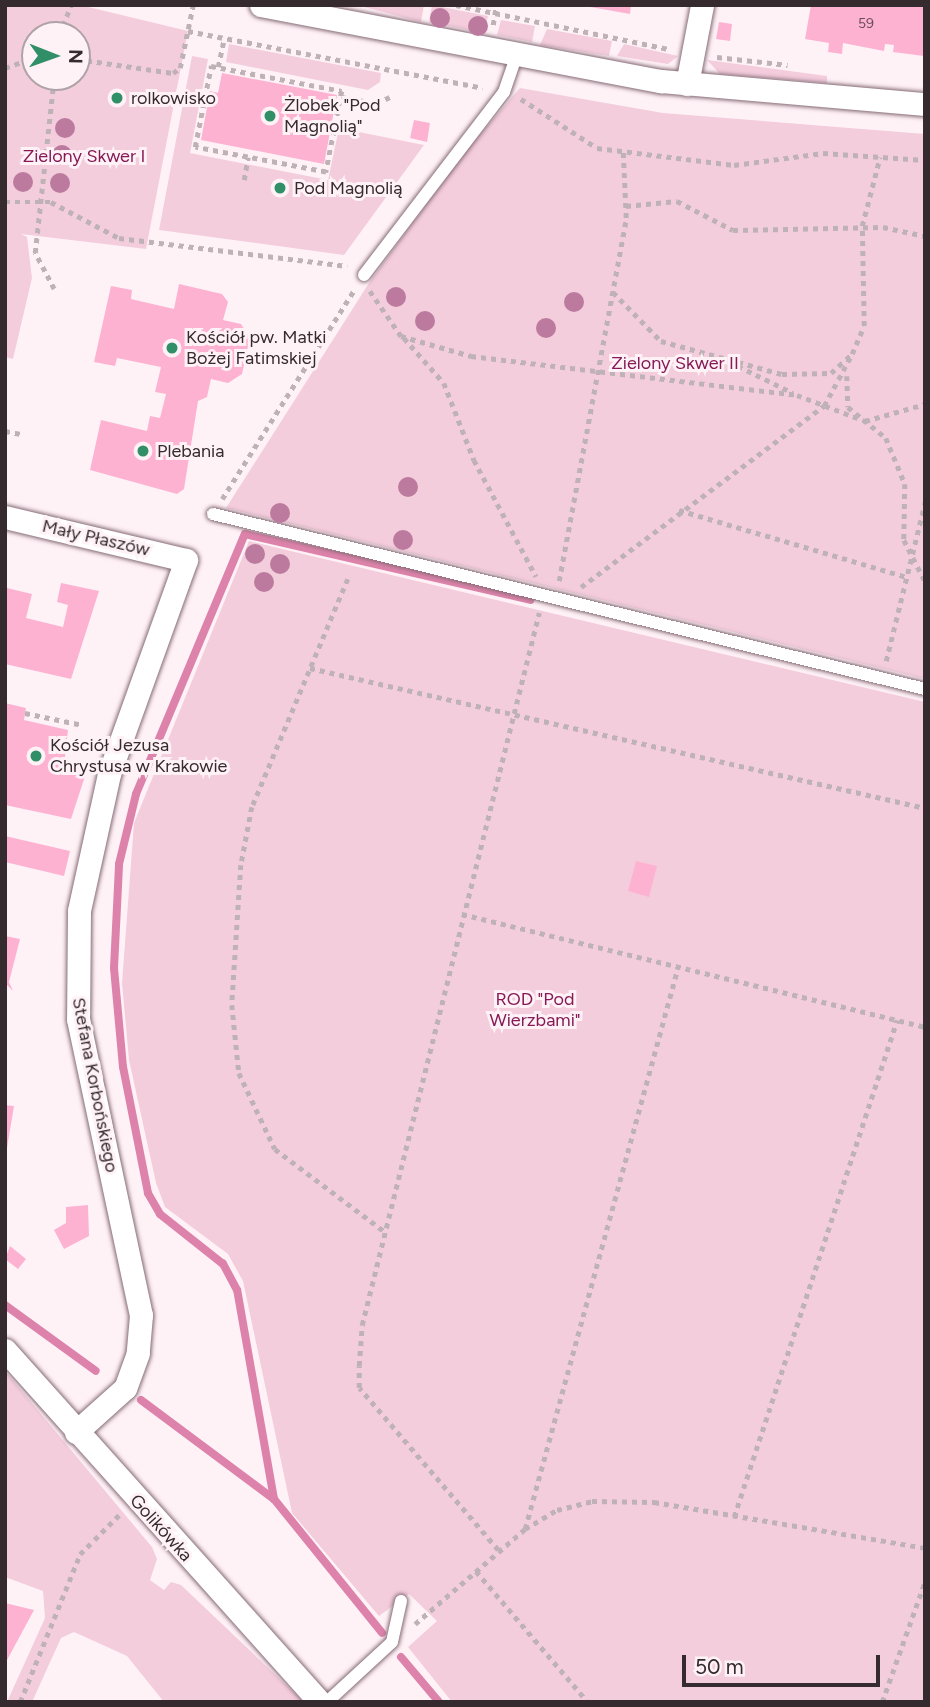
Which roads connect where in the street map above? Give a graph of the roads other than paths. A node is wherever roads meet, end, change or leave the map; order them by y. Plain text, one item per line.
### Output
1 (261, 5) edge
2 (702, 5) edge
3 (517, 55) junction
4 (687, 85) junction
5 (925, 104) edge
6 (364, 275) road end
7 (213, 514) road end
8 (5, 517) edge
9 (186, 560) joint
10 (925, 688) edge
11 (5, 1350) edge
12 (76, 1432) junction
13 (401, 1601) dead end
14 (320, 1702) edge
15 (327, 1702) edge

1 - 3 street
2 - 4 street
3 - 4 street
3 - 6 lane
4 - 5 street
7 - 10 lane
8 - 9 street, Mały Płaszów
9 - 12 street, Stefana Korbońskiego
11 - 12 street, Golikówka
12 - 14 street, Golikówka
13 - 15 lane

